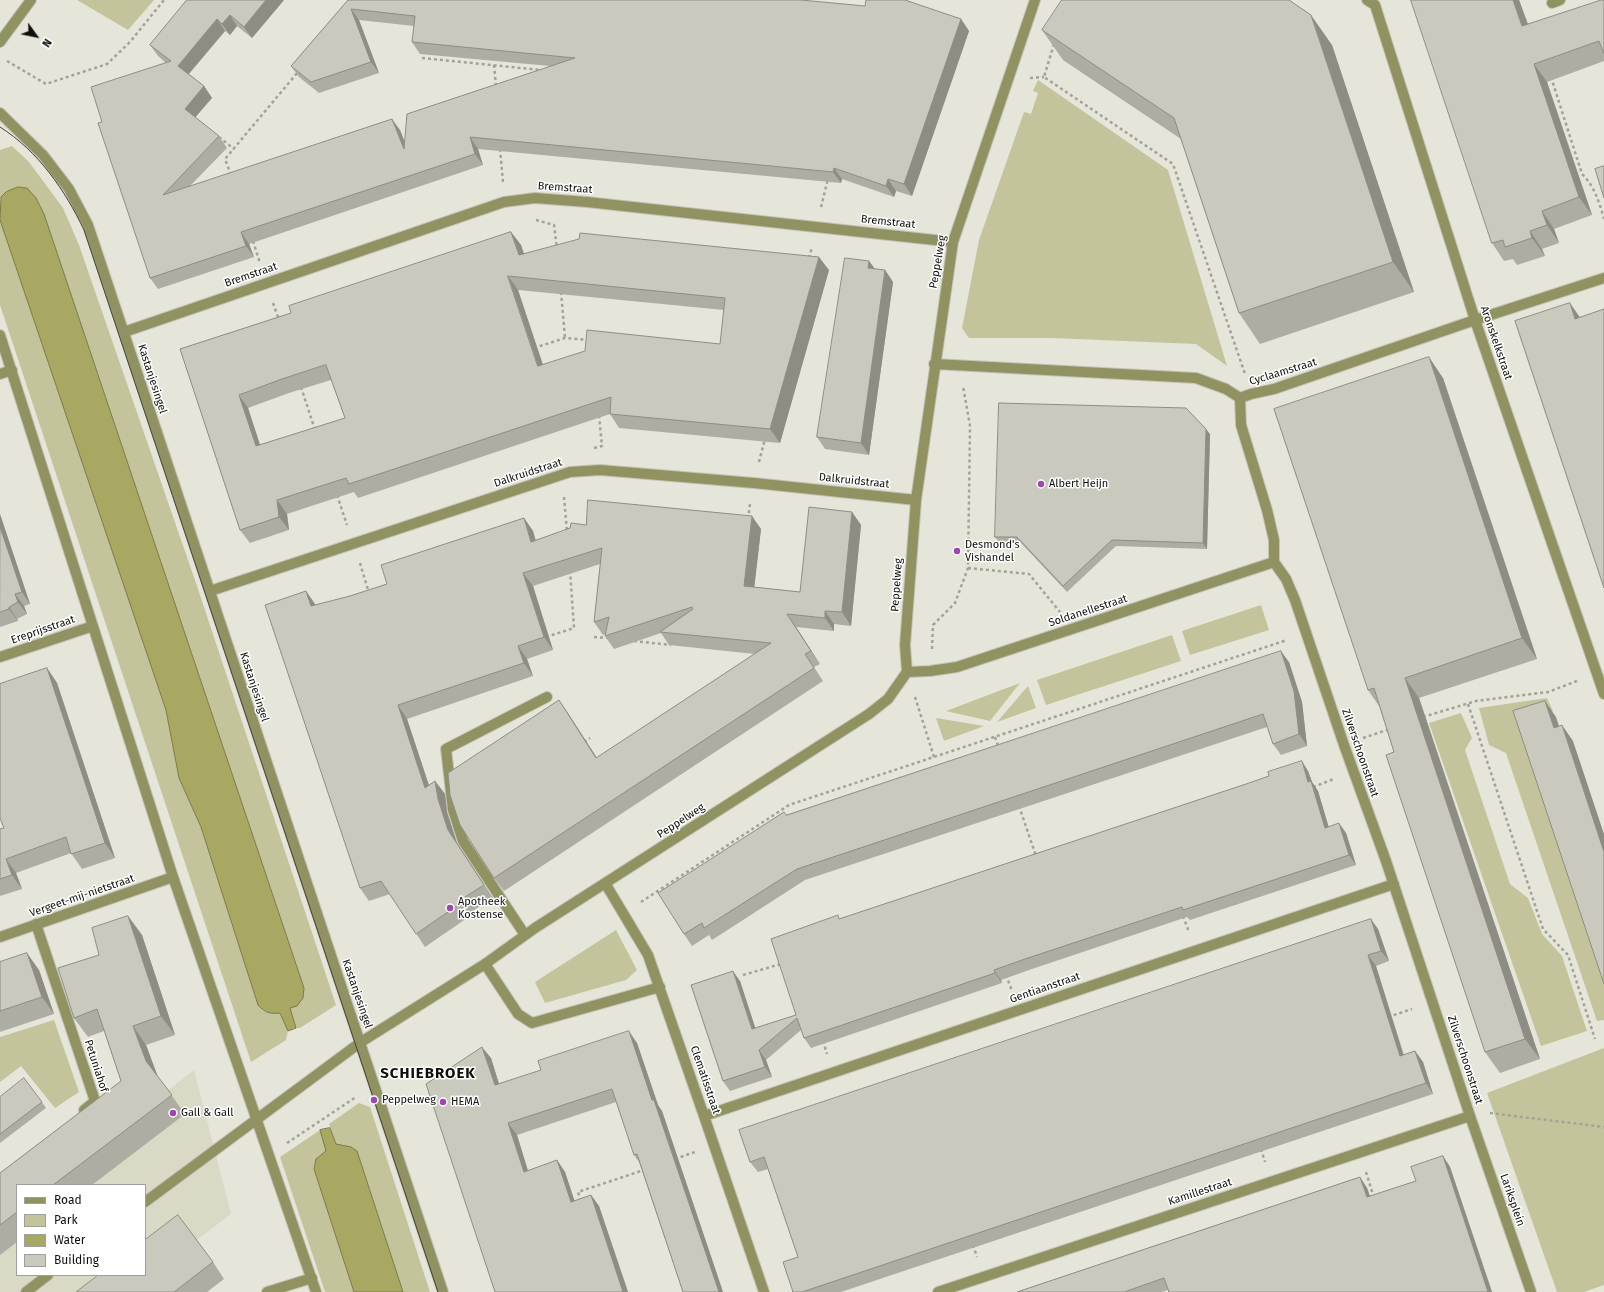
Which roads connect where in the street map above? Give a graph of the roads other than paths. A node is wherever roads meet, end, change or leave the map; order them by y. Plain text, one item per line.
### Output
1 (31, 0) edge
2 (1035, 0) edge
3 (1367, 0) edge
4 (0, 42) edge
5 (0, 113) edge
6 (953, 242) junction
7 (1604, 278) edge
8 (1475, 320) junction
9 (124, 332) junction
10 (0, 335) edge
11 (934, 364) junction
12 (12, 370) junction
13 (0, 374) edge
14 (1240, 398) junction
15 (916, 500) junction
16 (1274, 562) junction
17 (210, 591) junction
18 (93, 626) junction
19 (0, 657) edge
20 (907, 672) junction
21 (1604, 694) edge
22 (547, 697) dead end
23 (173, 877) junction
24 (605, 883) junction
25 (1394, 884) junction
26 (36, 924) junction
27 (525, 935) junction
28 (0, 937) edge
29 (485, 964) junction
30 (660, 987) junction
31 (360, 1042) junction
32 (76, 1116) edge
33 (704, 1116) junction
34 (1470, 1116) junction
35 (256, 1118) junction
36 (146, 1201) edge
37 (47, 1276) edge
38 (312, 1278) junction
39 (26, 1292) edge
40 (268, 1292) edge
41 (316, 1292) edge
42 (443, 1292) edge
43 (764, 1292) edge
44 (938, 1292) edge
45 (1531, 1292) edge

1 - 4 street
2 - 6 street, Peppelweg
3 - 8 street, Aronskelkstraat
5 - 9 street, Kastanjesingel
6 - 9 street, Bremstraat
6 - 11 street, Peppelweg
7 - 8 street, Cyclaamstraat
8 - 14 street, Cyclaamstraat
8 - 21 street, Aronskelkstraat
9 - 17 street, Kastanjesingel
10 - 12 street
11 - 14 street, Cyclaamstraat
11 - 15 street, Peppelweg
12 - 13 street
12 - 18 street
14 - 16 street
15 - 17 street, Dalkruidstraat
15 - 20 street, Peppelweg
16 - 20 street, Soldanellestraat
16 - 25 street, Zilverschoonstraat
17 - 31 street, Kastanjesingel
18 - 19 street, Ereprijsstraat
18 - 23 street
20 - 24 street, Peppelweg
22 - 27 street
23 - 26 street, Vergeet-mij-nietstraat
23 - 35 street
24 - 27 street, Peppelweg
24 - 30 street, Clematisstraat
25 - 33 street, Gentiaanstraat
25 - 34 street, Zilverschoonstraat
26 - 28 street, Vergeet-mij-nietstraat
26 - 32 street, Petuniahof
27 - 29 street, Peppelweg
29 - 30 street
29 - 31 street, Peppelweg
30 - 33 street, Clematisstraat
31 - 35 street, Peppelweg
31 - 42 street, Kastanjesingel
33 - 43 street, Clematisstraat
34 - 44 street, Kamillestraat
34 - 45 street, Lariksplein
35 - 36 street, Peppelweg
35 - 38 street
37 - 39 street
38 - 40 street
38 - 41 street

